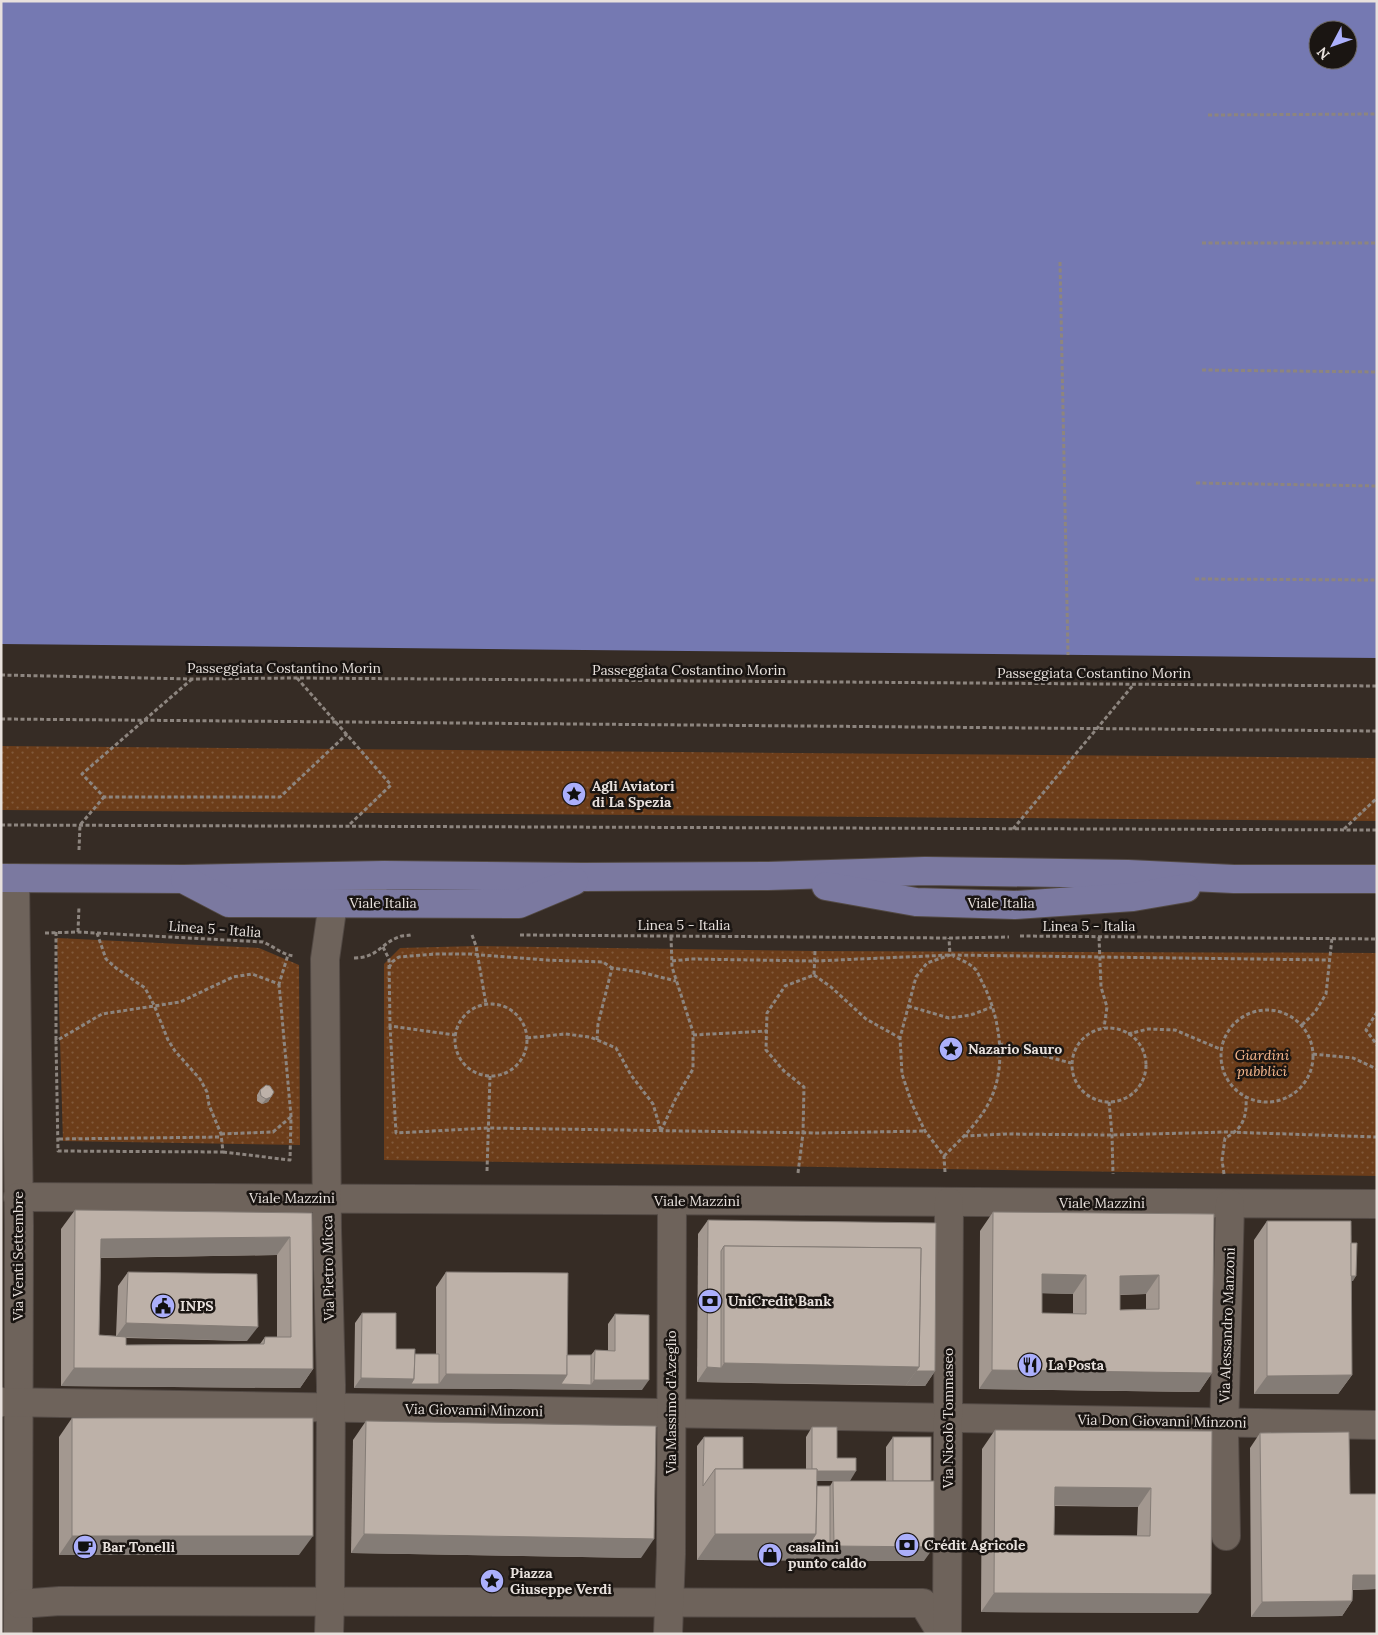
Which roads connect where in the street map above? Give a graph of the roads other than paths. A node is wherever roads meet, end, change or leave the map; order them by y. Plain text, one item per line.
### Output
1 (384, 875) junction
2 (583, 877) junction
3 (8, 878) edge
4 (184, 879) junction
5 (1377, 879) edge
6 (333, 903) junction
7 (327, 1199) junction
8 (672, 1201) junction
9 (949, 1202) junction
10 (1230, 1204) junction
11 (1377, 1204) edge
12 (13, 1211) edge
13 (10, 1402) edge
14 (330, 1408) junction
15 (671, 1413) junction
16 (948, 1418) junction
17 (1224, 1422) junction
18 (1377, 1425) edge
19 (1226, 1536) dead end
20 (330, 1602) junction
21 (670, 1603) junction
22 (18, 1604) junction
23 (18, 1634) edge
24 (328, 1634) edge
25 (668, 1634) edge
26 (942, 1634) edge
27 (947, 1634) edge

1 - 2 main road, Viale Italia
1 - 4 main road, Viale Italia
1 - 6 street
2 - 5 main road, Viale Italia
2 - 6 main road, Viale Italia
3 - 4 main road, Viale Italia
3 - 12 street, Via Venti Settembre
4 - 6 main road, Viale Italia
6 - 7 street, Via Pietro Micca
7 - 8 street, Viale Mazzini
7 - 12 street, Viale Mazzini
7 - 14 street, Via Pietro Micca
8 - 9 street, Viale Mazzini
8 - 15 street, Via Massimo d'Azeglio
9 - 10 street, Viale Mazzini
9 - 16 street, Via Nicolò Tommaseo
10 - 11 street, Viale Mazzini
10 - 17 street, Via Alessandro Manzoni
12 - 13 street, Via Venti Settembre
13 - 14 street, Via Giovanni Minzoni
13 - 22 street, Via Venti Settembre
14 - 15 street, Via Giovanni Minzoni
14 - 20 street, Via Pietro Micca
15 - 16 street, Via Giovanni Minzoni
15 - 21 street, Via Massimo d'Azeglio
16 - 17 street, Via Don Giovanni Minzoni
16 - 27 street, Via Nicolò Tommaseo
17 - 18 street, Via Don Giovanni Minzoni
17 - 19 street, Via Alessandro Manzoni
20 - 21 street
20 - 22 street
20 - 24 street
21 - 25 street
21 - 26 street
22 - 23 street, Via Venti Settembre

